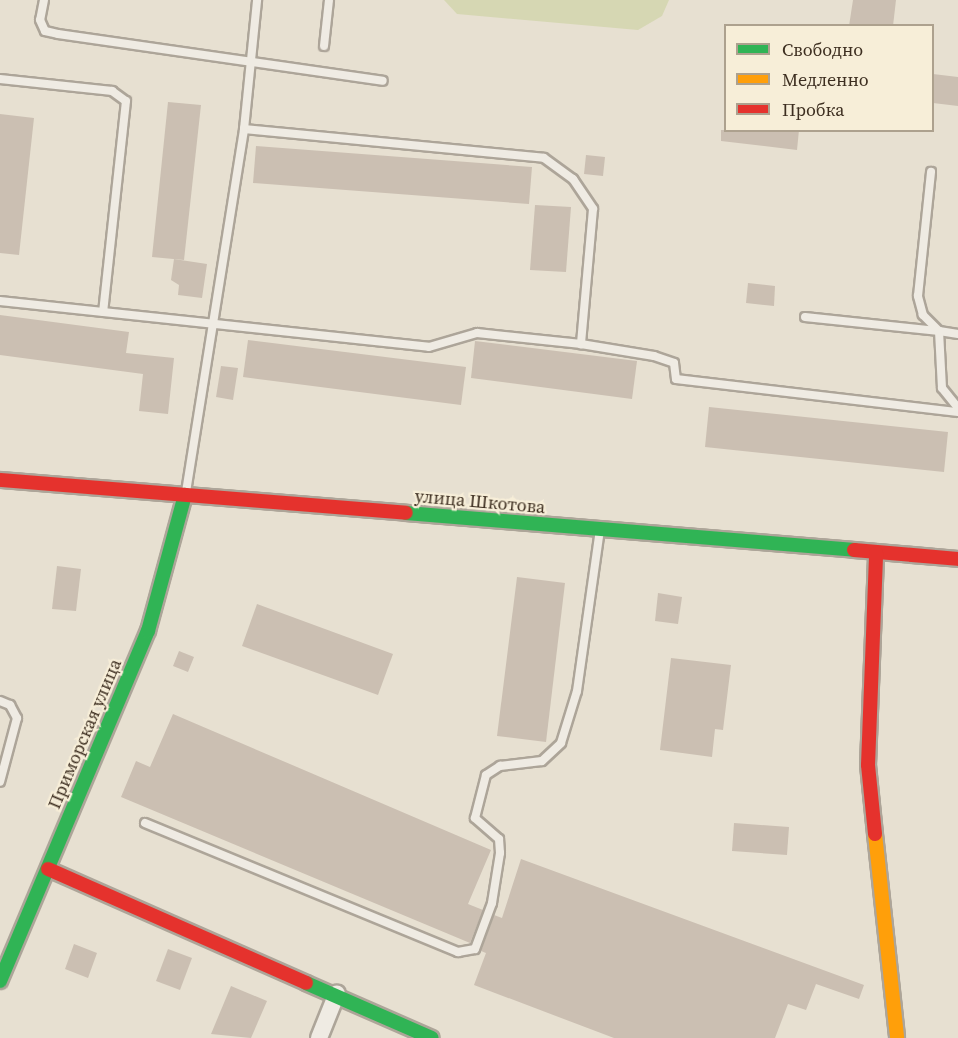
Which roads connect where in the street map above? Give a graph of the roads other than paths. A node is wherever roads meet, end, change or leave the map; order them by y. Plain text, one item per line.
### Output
1 (44, 0) edge
2 (257, 0) edge
3 (329, 0) edge
4 (324, 46) dead end
5 (248, 61) junction
6 (0, 80) edge
7 (383, 81) dead end
8 (244, 129) junction
9 (931, 172) dead end
10 (0, 301) edge
11 (103, 312) junction
12 (805, 317) dead end
13 (208, 325) junction
14 (939, 331) junction
15 (958, 334) edge
16 (581, 344) junction
17 (958, 410) edge
18 (0, 480) edge
19 (185, 495) junction
20 (600, 530) junction
21 (876, 553) junction
22 (958, 560) edge
23 (0, 701) edge
24 (0, 782) edge
25 (144, 823) dead end
26 (48, 869) junction
27 (6, 951) edge
28 (0, 981) edge
29 (337, 993) junction
30 (319, 1038) edge
31 (432, 1038) edge
32 (897, 1038) edge

1 - 5 lane
2 - 5 lane
3 - 4 lane
5 - 7 lane
5 - 8 lane
6 - 11 lane
8 - 13 lane
8 - 16 lane
9 - 14 lane
10 - 11 lane
11 - 13 lane
12 - 14 lane
13 - 16 lane
13 - 19 lane
14 - 15 lane
14 - 17 lane
16 - 17 lane
18 - 19 street, улица Шкотова
19 - 20 street, улица Шкотова
19 - 26 street, Приморская улица
20 - 21 street, улица Шкотова
20 - 25 lane
21 - 22 street, улица Шкотова
21 - 32 street
23 - 24 lane
26 - 27 street, Приморская улица
26 - 29 street
27 - 28 street, Приморская улица
29 - 30 street
29 - 31 street

